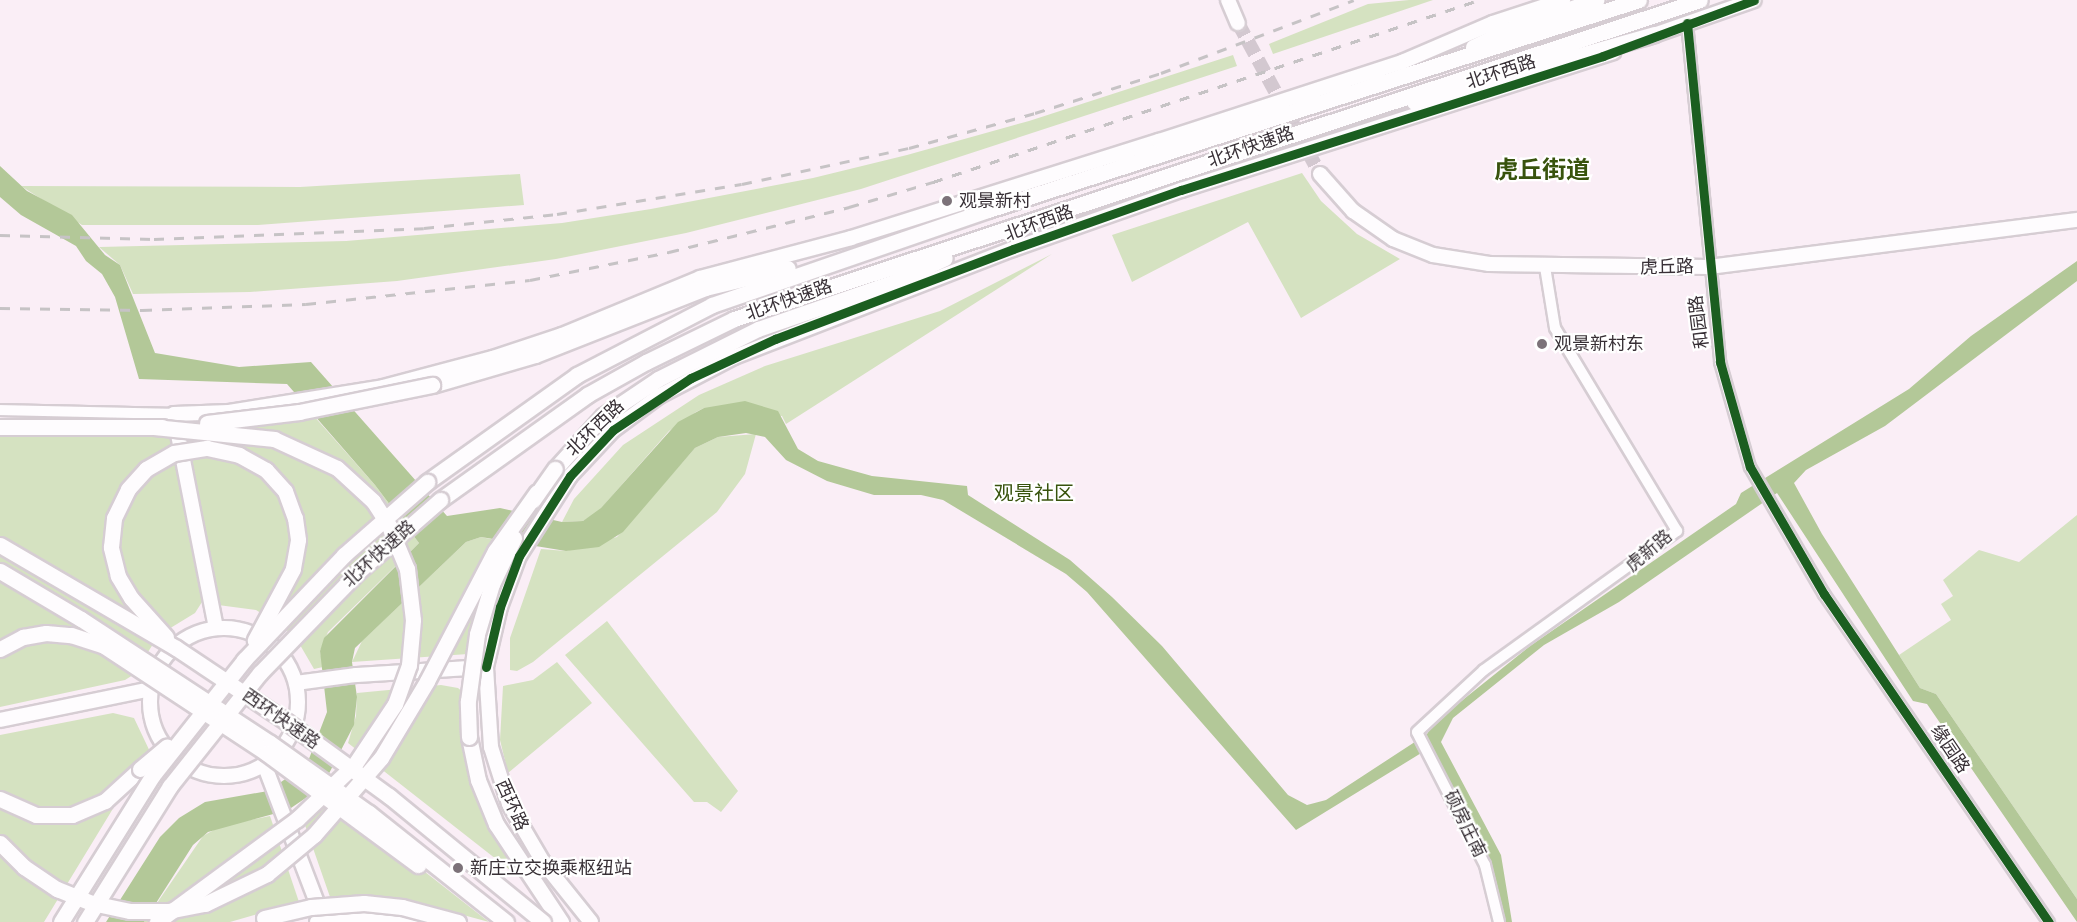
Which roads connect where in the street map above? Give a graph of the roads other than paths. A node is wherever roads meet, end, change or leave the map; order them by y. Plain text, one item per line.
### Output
1 (1228, 0) edge
2 (1563, 0) edge
3 (1596, 0) edge
4 (1639, 0) edge
5 (1700, 0) edge
6 (1754, 0) edge
7 (1238, 23) tunnel mouth
8 (1687, 23) junction
9 (1655, 34) junction
10 (1425, 71) junction
11 (1341, 117) junction
12 (1320, 174) tunnel mouth
13 (2077, 220) edge
14 (1002, 232) junction
15 (864, 252) junction
16 (1545, 267) junction
17 (1708, 267) junction
18 (0, 410) edge
19 (174, 414) junction
20 (0, 427) edge
21 (154, 427) junction
22 (537, 492) junction
23 (0, 545) edge
24 (0, 571) edge
25 (1824, 594) joint
26 (216, 628) junction
27 (176, 648) junction
28 (0, 649) edge
29 (244, 660) junction
30 (486, 667) junction
31 (296, 683) junction
32 (151, 689) junction
33 (0, 720) edge
34 (185, 731) junction
35 (1418, 734) joint
36 (266, 770) junction
37 (0, 799) edge
38 (0, 843) edge
39 (1495, 920) edge
40 (320, 921) edge
41 (61, 922) edge
42 (85, 922) edge
43 (157, 922) edge
44 (252, 922) edge
45 (417, 922) edge
46 (458, 922) edge
47 (492, 922) edge
48 (506, 922) edge
49 (543, 922) edge
50 (561, 922) edge
51 (591, 922) edge
52 (2049, 922) edge

1 - 7 main road
2 - 19 main road
3 - 10 highway
4 - 10 highway, 北环快速路
5 - 11 highway, 北环快速路
6 - 8 main road, 北环西路
8 - 9 main road, 北环西路
8 - 17 street, 和园路
9 - 11 highway
9 - 30 main road, 北环西路
10 - 15 highway, 北环快速路
11 - 14 highway, 北环快速路
12 - 16 main road, 虎丘路
13 - 17 main road, 虎丘路
14 - 22 highway, bridge
14 - 42 highway, 北环快速路, bridge
15 - 21 highway, bridge
15 - 29 highway, 北环快速路, bridge
16 - 17 main road, 虎丘路
16 - 35 street, 虎新路
17 - 25 street, 和园路
18 - 19 street
19 - 26 main road
20 - 21 highway, bridge
21 - 43 highway, bridge
22 - 38 highway, bridge
22 - 50 highway, bridge
23 - 27 highway, 西环快速路, bridge
24 - 48 highway, 西环快速路, bridge
25 - 52 street, 缘园路
26 - 31 main road
26 - 32 main road
27 - 29 highway, bridge
27 - 49 highway, 西环快速路, bridge
28 - 47 highway, bridge
29 - 34 highway, 北环快速路, bridge
30 - 31 main road
30 - 51 main road, 西环路
31 - 36 main road
32 - 33 main road
32 - 36 main road
34 - 37 highway, bridge
34 - 41 highway, 北环快速路, bridge
35 - 39 street, 硕房庄南
36 - 40 main road
40 - 45 main road
44 - 46 highway, bridge

